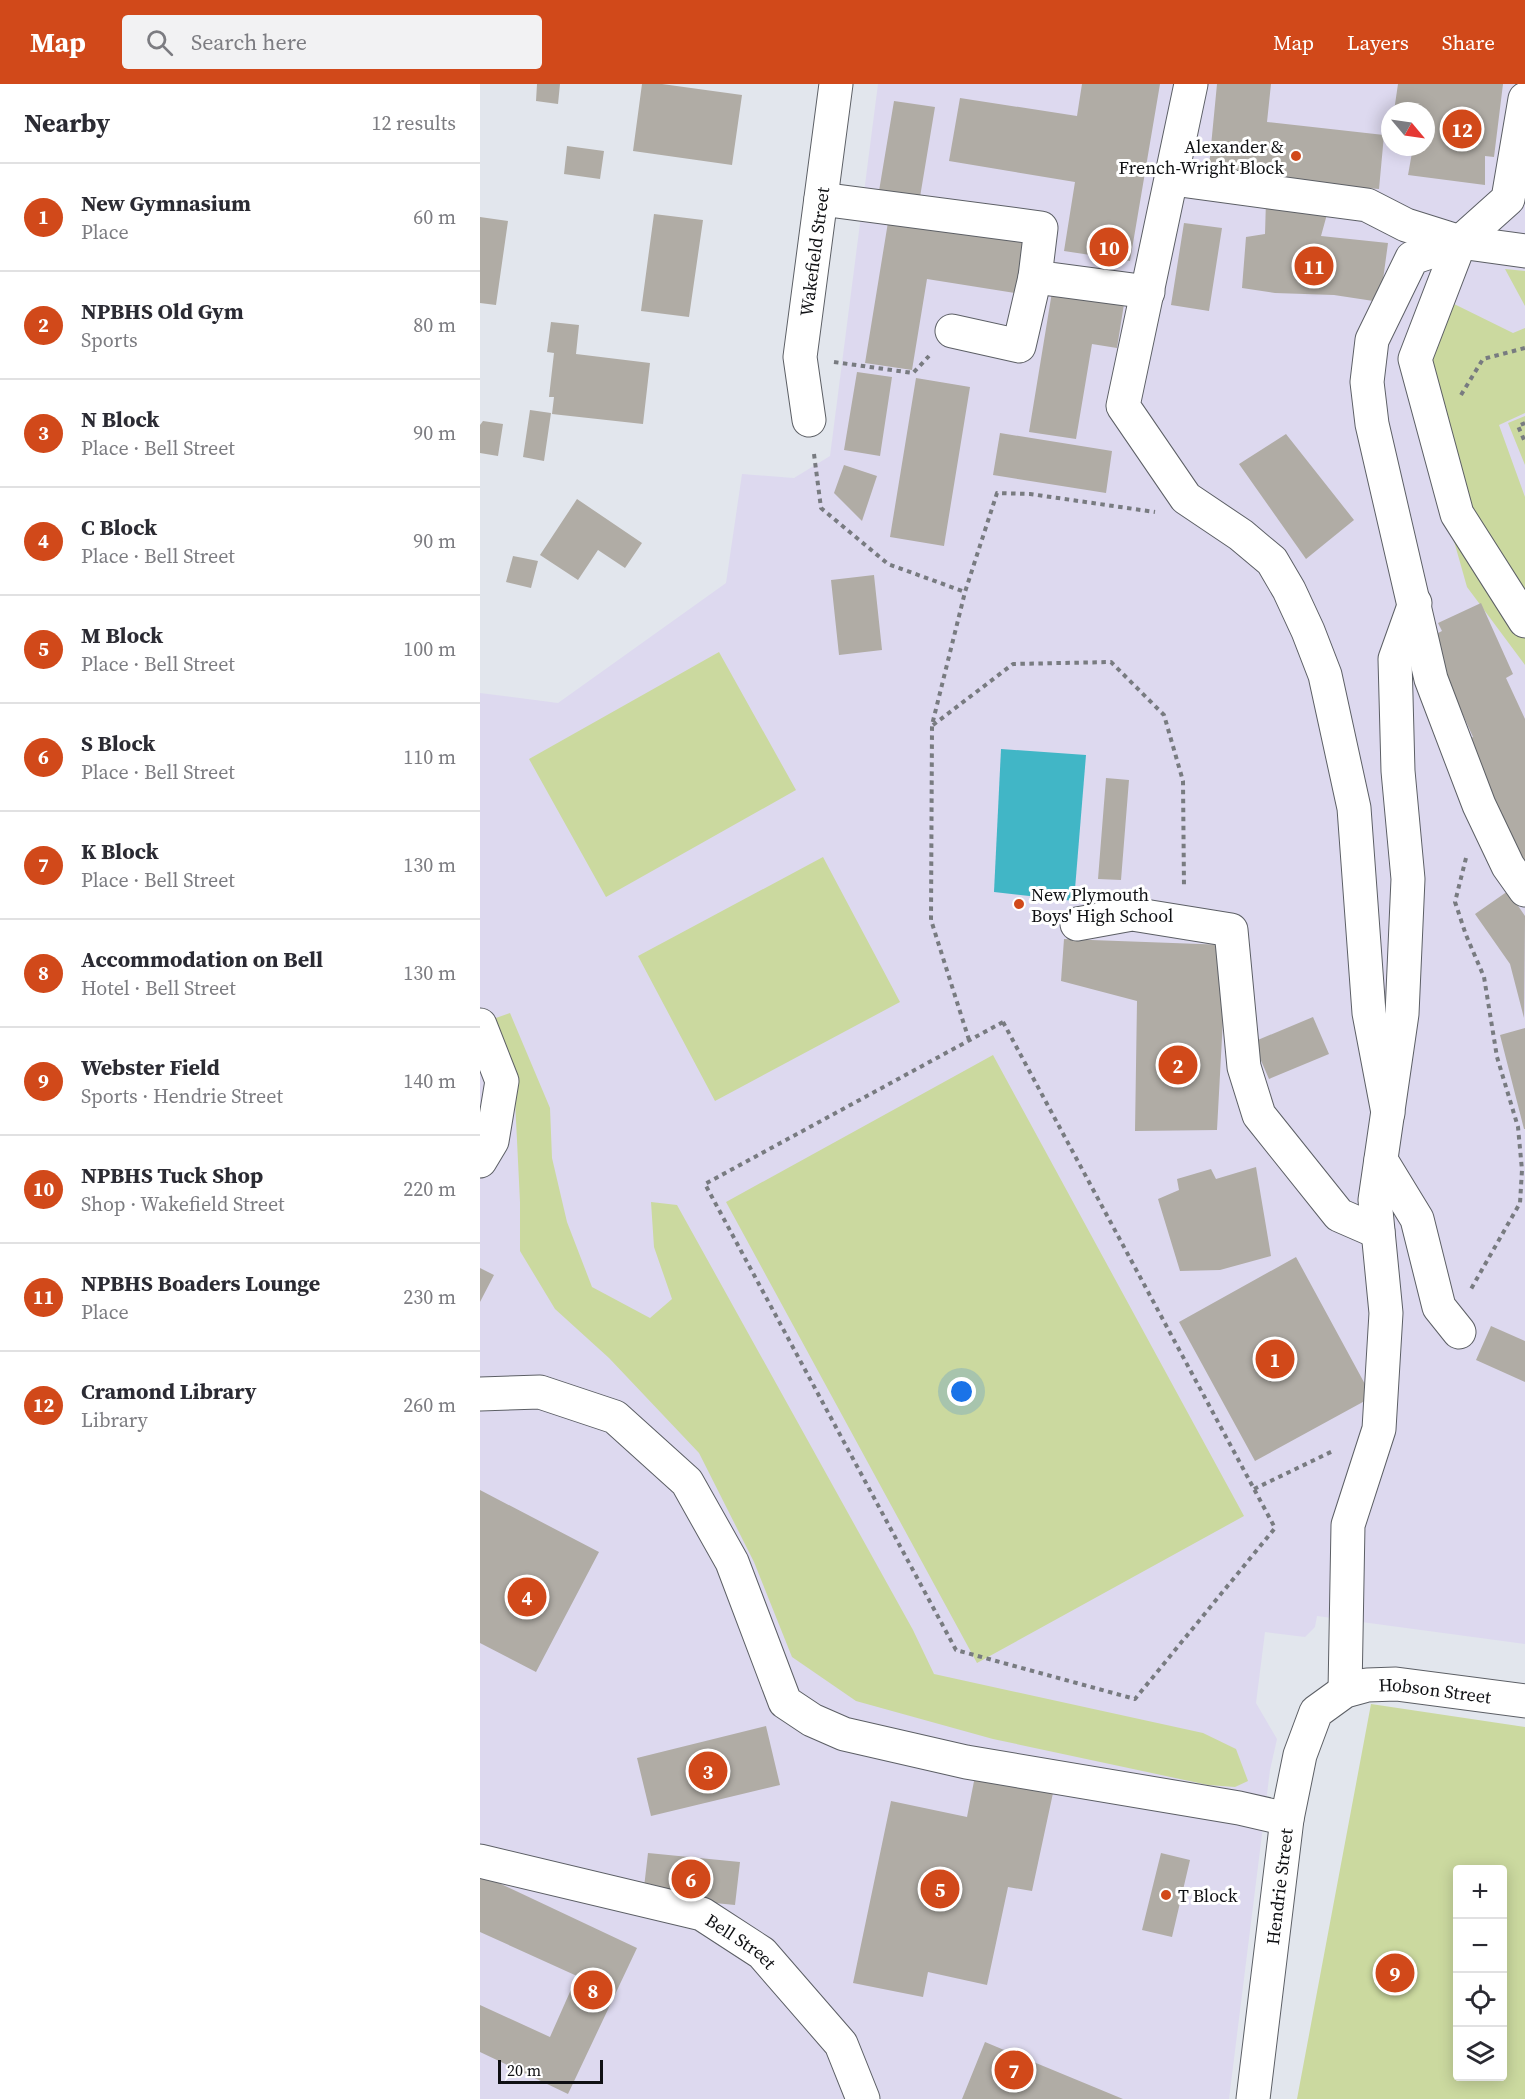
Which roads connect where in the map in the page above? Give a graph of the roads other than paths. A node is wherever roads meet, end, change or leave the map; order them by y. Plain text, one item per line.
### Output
1 (836, 84) edge
2 (1191, 84) edge
3 (1525, 99) edge
4 (1173, 179) junction
5 (821, 199) junction
6 (1460, 242) junction
7 (1525, 251) edge
8 (1035, 277) junction
9 (1148, 292) junction
10 (952, 330) road end
11 (809, 420) road end
12 (1415, 603) junction
13 (1525, 621) edge
14 (1525, 890) edge
15 (1077, 924) dead end
16 (480, 1025) edge
17 (1388, 1113) junction
18 (1381, 1160) junction
19 (480, 1161) edge
20 (1378, 1232) junction
21 (1455, 1328) road end
22 (480, 1394) edge
23 (1345, 1691) junction
24 (1525, 1701) edge
25 (1287, 1819) junction
26 (480, 1862) edge
27 (863, 2099) edge
28 (1253, 2099) edge

1 - 5 street, Wakefield Street
2 - 4 street
3 - 6 street
4 - 6 street
4 - 9 street
5 - 8 street
5 - 11 street, Wakefield Street
6 - 7 street
6 - 12 street
6 - 13 street
8 - 9 street
8 - 10 street
9 - 17 street
12 - 14 street
12 - 17 street
15 - 20 street
16 - 19 street
17 - 18 street
18 - 20 street
18 - 21 street
20 - 23 street
22 - 25 street
23 - 24 street, Hobson Street
23 - 25 street, Hendrie Street
25 - 28 street, Hendrie Street
26 - 27 street, Bell Street

